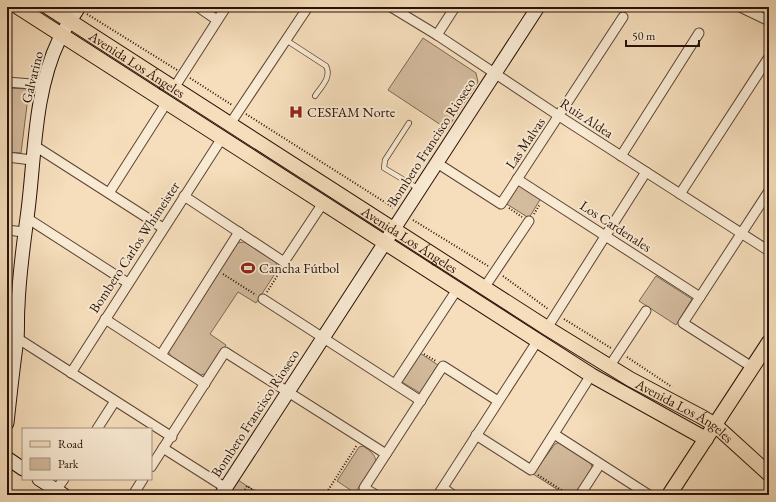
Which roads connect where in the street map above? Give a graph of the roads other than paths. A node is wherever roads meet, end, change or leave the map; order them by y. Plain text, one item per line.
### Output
1 (18, 7) edge
2 (48, 7) edge
3 (79, 7) edge
4 (198, 7) edge
5 (226, 7) edge
6 (308, 7) edge
7 (391, 7) edge
8 (455, 7) edge
9 (538, 7) edge
10 (740, 7) edge
11 (624, 17) dead end
12 (217, 20) junction
13 (70, 21) junction
14 (769, 21) edge
15 (699, 33) dead end
16 (61, 35) junction
17 (437, 35) junction
18 (286, 40) junction
19 (769, 57) edge
20 (494, 74) junction
21 (7, 82) edge
22 (44, 85) junction
23 (174, 88) junction
24 (315, 96) dead end
25 (167, 102) junction
26 (559, 116) junction
27 (409, 123) dead end
28 (230, 124) junction
29 (222, 138) junction
30 (35, 146) junction
31 (621, 156) junction
32 (7, 157) edge
33 (32, 160) junction
34 (437, 163) junction
35 (646, 172) junction
36 (517, 179) junction
37 (420, 189) junction
38 (769, 190) edge
39 (109, 193) junction
40 (680, 194) junction
41 (184, 196) junction
42 (323, 203) junction
43 (27, 218) junction
44 (529, 221) road end
45 (163, 228) junction
46 (394, 229) junction
47 (7, 230) edge
48 (24, 232) junction
49 (239, 232) junction
50 (742, 233) junction
51 (604, 236) junction
52 (385, 242) junction
53 (769, 251) edge
54 (128, 283) junction
55 (458, 288) junction
56 (484, 288) junction
57 (700, 297) junction
58 (263, 299) road end
59 (12, 304) edge
60 (646, 311) dead end
61 (105, 319) junction
62 (547, 328) junction
63 (17, 338) junction
64 (323, 338) junction
65 (538, 340) junction
66 (769, 342) edge
67 (161, 355) junction
68 (609, 367) junction
69 (752, 368) junction
70 (71, 373) junction
71 (9, 375) edge
72 (591, 375) junction
73 (205, 384) junction
74 (395, 384) junction
75 (288, 392) junction
76 (115, 401) junction
77 (421, 401) junction
78 (498, 401) junction
79 (7, 423) edge
80 (714, 426) junction
81 (98, 428) edge
82 (554, 434) junction
83 (476, 435) junction
84 (172, 437) junction
85 (706, 439) junction
86 (163, 448) junction
87 (386, 454) junction
88 (7, 458) edge
89 (600, 464) junction
90 (152, 465) edge
91 (16, 466) edge
92 (769, 474) edge
93 (40, 480) edge
94 (64, 480) edge
95 (142, 480) edge
96 (440, 491) edge
97 (223, 492) edge
98 (60, 493) edge
99 (133, 495) edge
100 (376, 495) edge
101 (453, 495) edge
102 (580, 495) edge
103 (649, 495) edge
104 (669, 495) edge

1 - 16 main road, Avenida Los Ángeles
2 - 13 main road, Avenida Los Ángeles
3 - 13 main road, Galvarino
4 - 12 street
5 - 12 street
6 - 18 street
7 - 17 street, Ruiz Aldea
8 - 17 street
9 - 20 main road, Bombero Francisco Rioseco
10 - 14 street
11 - 26 street, Las Malvas
12 - 23 street
13 - 16 main road, Galvarino
13 - 23 main road, Avenida Los Ángeles
15 - 31 street
16 - 22 main road, Galvarino
16 - 25 main road, Avenida Los Ángeles
17 - 20 street, Ruiz Aldea
18 - 24 lane
18 - 28 street
19 - 40 street
20 - 26 street, Ruiz Aldea
20 - 34 main road, Bombero Francisco Rioseco
21 - 22 street
22 - 30 main road, Galvarino
23 - 28 main road, Avenida Los Ángeles
25 - 29 main road, Avenida Los Ángeles
25 - 39 street
26 - 31 street, Ruiz Aldea
26 - 36 street, Las Malvas
27 - 37 lane
28 - 46 main road, Avenida Los Ángeles
29 - 41 street, Bombero Carlos Whimeister
29 - 42 main road, Avenida Los Ángeles
30 - 33 main road, Galvarino
30 - 39 street
31 - 35 street, Ruiz Aldea
32 - 33 street
33 - 43 main road, Galvarino
34 - 36 street, Las Malvas
34 - 37 main road, Bombero Francisco Rioseco
35 - 40 street, Ruiz Aldea
35 - 51 street
36 - 51 street, Los Cardenales
37 - 46 main road, Bombero Francisco Rioseco
38 - 50 street
39 - 45 street
40 - 50 street, Ruiz Aldea
41 - 45 street, Bombero Carlos Whimeister
41 - 49 street
42 - 49 street
42 - 52 main road, Avenida Los Ángeles
43 - 48 main road, Galvarino
43 - 54 street
44 - 56 street
45 - 54 street, Bombero Carlos Whimeister
46 - 52 main road, Bombero Francisco Rioseco
46 - 56 main road, Avenida Los Ángeles
47 - 48 street
48 - 59 main road, Galvarino
49 - 67 street
50 - 53 street, Ruiz Aldea
50 - 57 street
51 - 57 street, Los Cardenales
51 - 62 street
52 - 55 main road, Avenida Los Ángeles
52 - 64 main road, Bombero Francisco Rioseco
54 - 61 street, Bombero Carlos Whimeister
55 - 65 main road, Avenida Los Ángeles
55 - 74 street
56 - 62 main road, Avenida Los Ángeles
57 - 69 street
58 - 64 street
59 - 63 main road, Galvarino
60 - 68 street
61 - 67 street
61 - 70 street, Bombero Carlos Whimeister
62 - 68 main road, Avenida Los Ángeles
63 - 70 street
63 - 71 main road, Galvarino
64 - 74 street
64 - 75 main road, Bombero Francisco Rioseco
65 - 72 main road, Avenida Los Ángeles
65 - 78 street
66 - 69 main road
67 - 73 street
68 - 80 main road, Avenida Los Ángeles
69 - 80 main road
70 - 76 street
71 - 79 main road, Galvarino
72 - 82 street
72 - 85 main road, Avenida Los Ángeles
73 - 75 street
73 - 84 street
74 - 77 street
75 - 87 street
75 - 97 main road, Bombero Francisco Rioseco
76 - 81 street
76 - 84 street
77 - 78 street
77 - 87 street
78 - 83 street
80 - 85 main road
80 - 92 main road, Avenida Los Ángeles
82 - 83 street
82 - 89 street
83 - 96 street
84 - 86 street
85 - 104 main road
86 - 90 street
86 - 97 street
87 - 100 street
88 - 91 main road
89 - 102 street
89 - 103 street
93 - 98 main road
94 - 98 street
95 - 99 street
96 - 101 street

